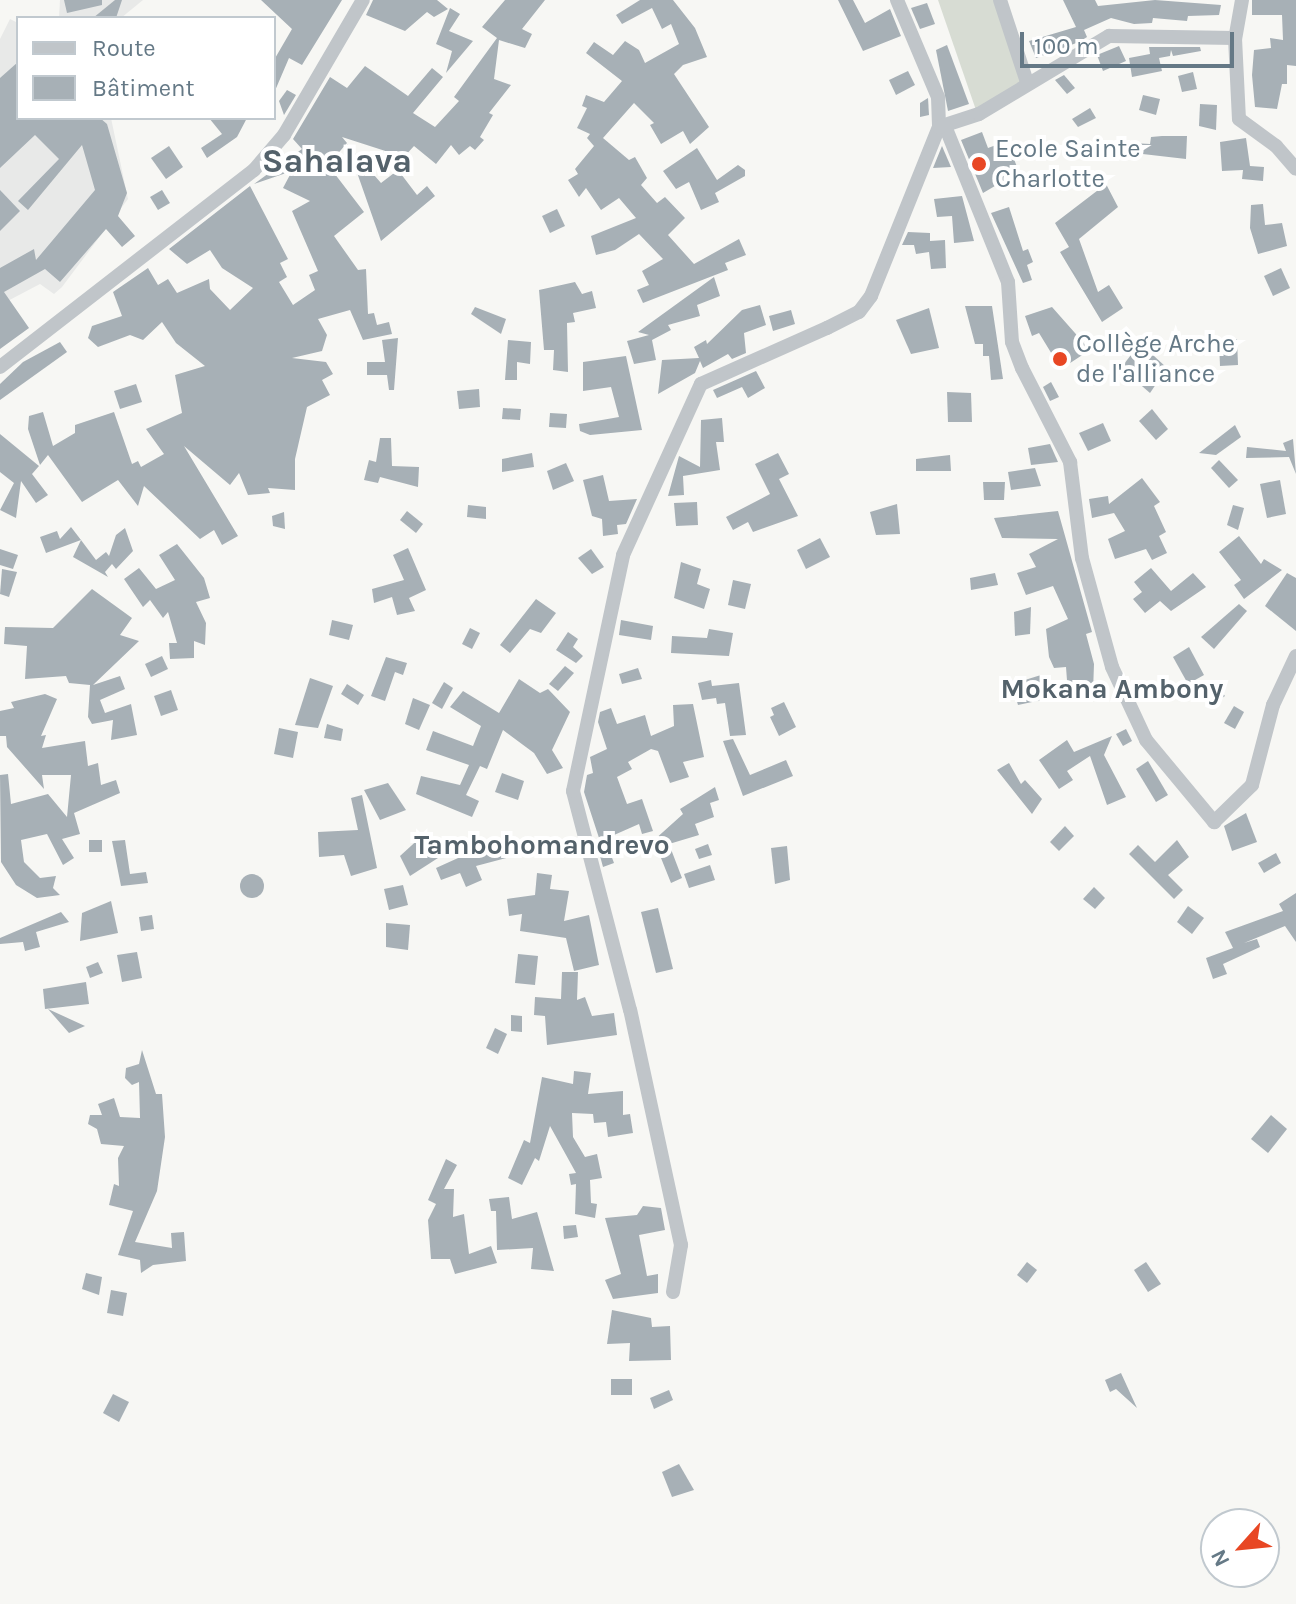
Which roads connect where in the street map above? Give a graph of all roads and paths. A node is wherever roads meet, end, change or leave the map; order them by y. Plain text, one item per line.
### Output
1 (363, 0) edge
2 (897, 0) edge
3 (1000, 0) edge
4 (1242, 0) edge
5 (1235, 38) junction
6 (1027, 82) junction
7 (942, 127) junction
8 (1295, 168) edge
9 (1296, 183) edge
10 (0, 367) edge
11 (1296, 656) edge
12 (673, 1292) dead end

1 - 10 street
2 - 7 street
3 - 6 street
4 - 5 street
5 - 6 street
5 - 8 street
6 - 7 street
7 - 11 street
7 - 12 street
8 - 9 street

